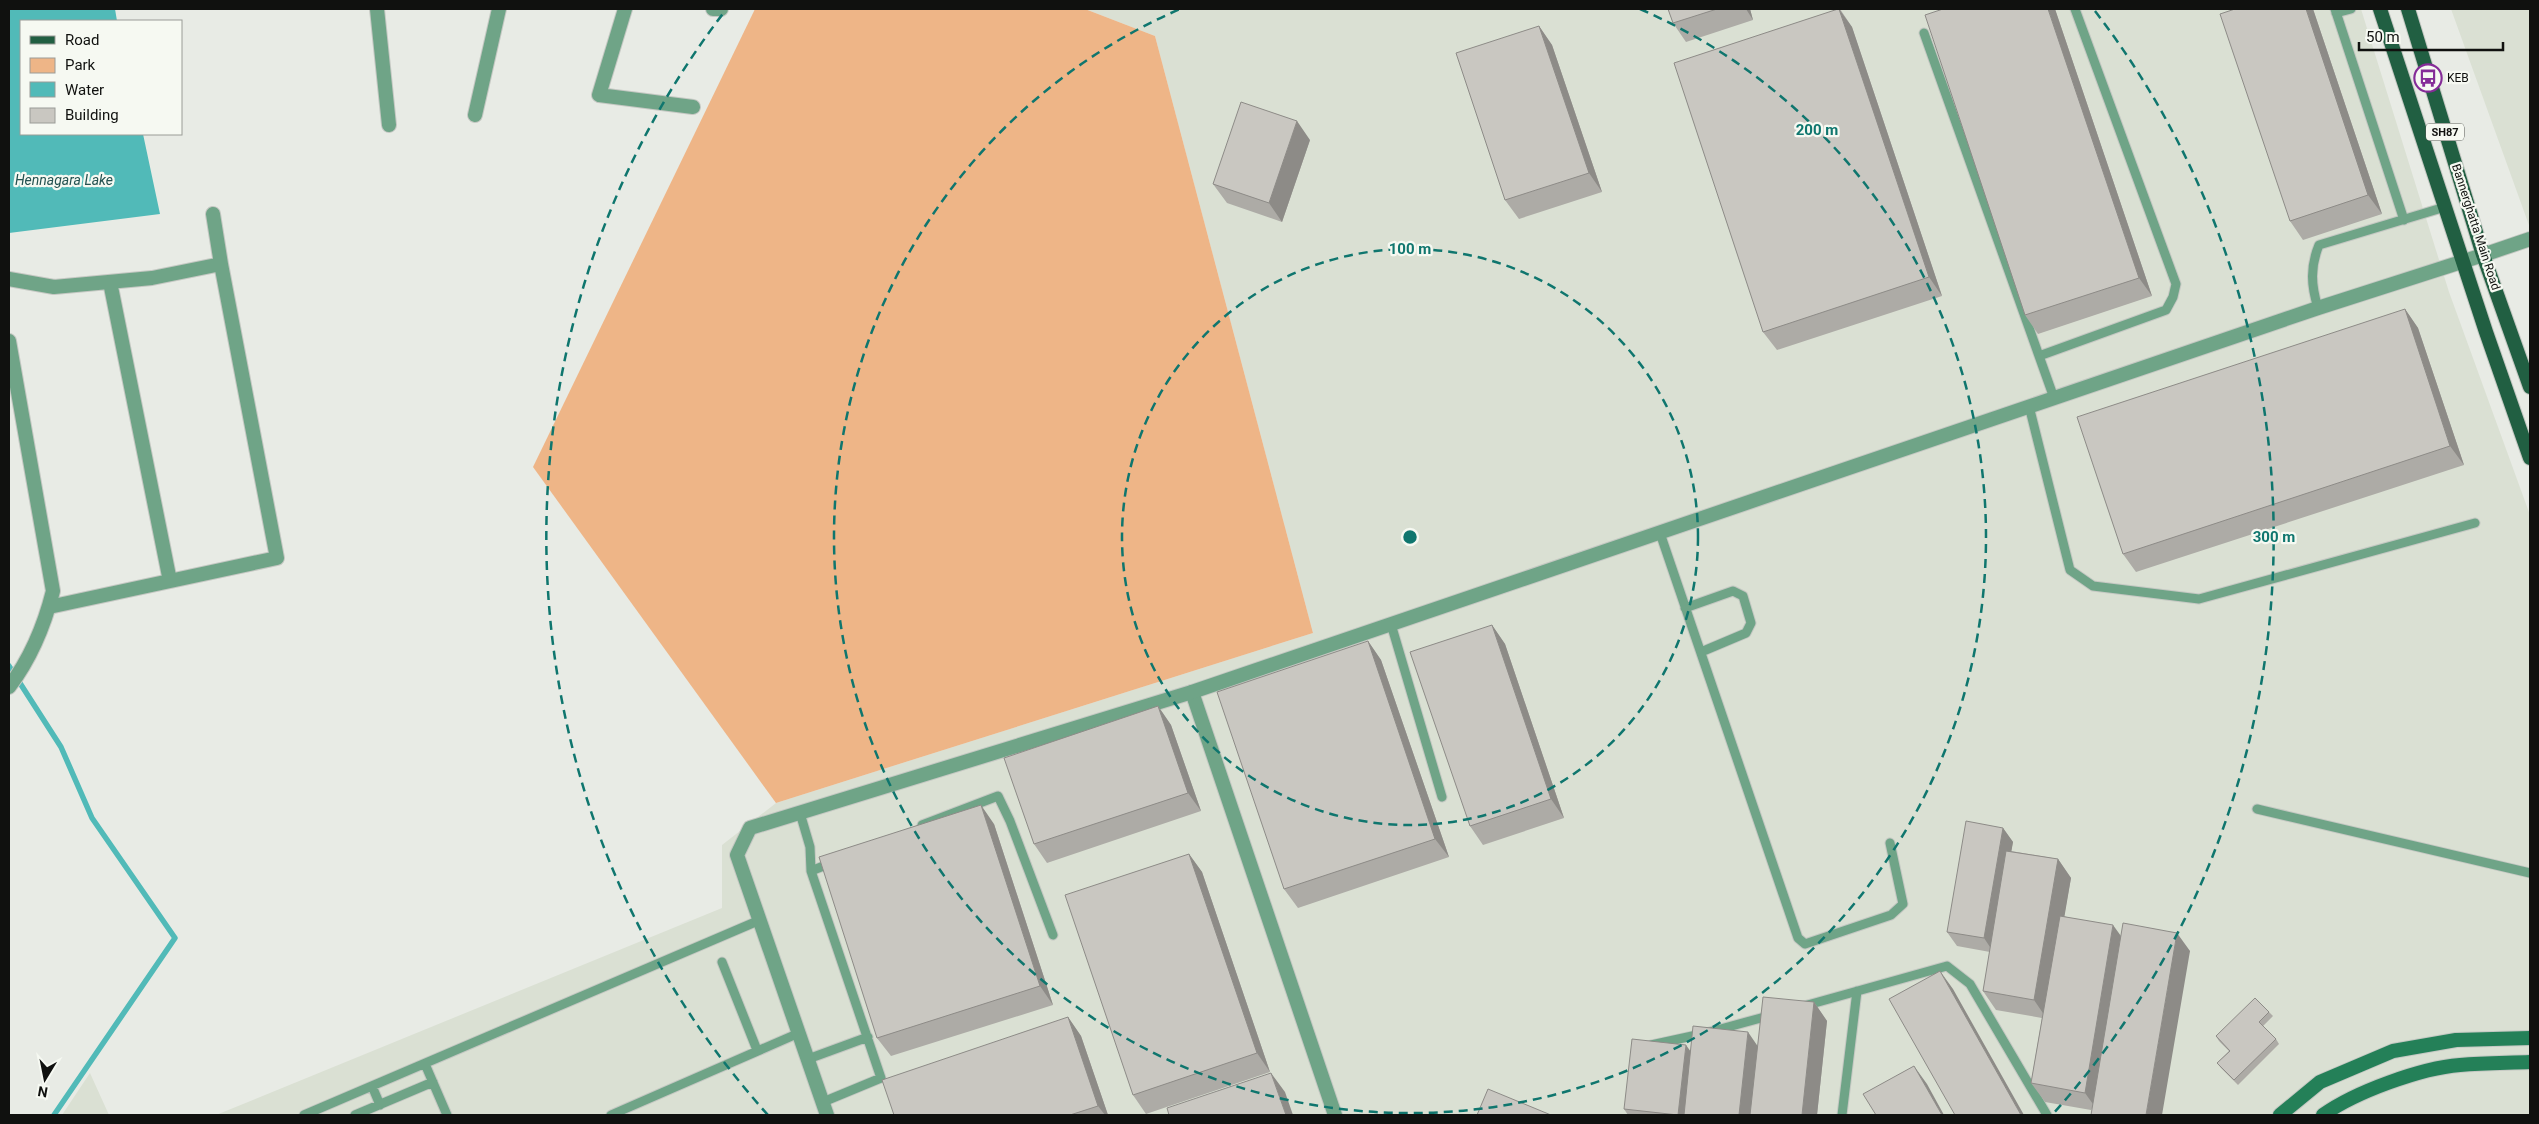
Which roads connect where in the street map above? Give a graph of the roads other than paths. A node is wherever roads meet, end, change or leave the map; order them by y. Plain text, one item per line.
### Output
1 (377, 9) edge
2 (499, 9) edge
3 (625, 9) edge
4 (713, 9) edge
5 (721, 9) edge
6 (2075, 9) edge
7 (2352, 9) edge
8 (2380, 9) edge
9 (2408, 9) edge
10 (2336, 11) edge
11 (1924, 33) edge
12 (693, 108) dead end
13 (475, 115) dead end
14 (389, 125) dead end
15 (2445, 207) junction
16 (213, 214) dead end
17 (2404, 220) junction
18 (2530, 239) edge
19 (2483, 255) junction
20 (2463, 261) junction
21 (221, 264) junction
22 (9, 279) edge
23 (110, 282) junction
24 (2318, 308) junction
25 (9, 340) edge
26 (2039, 356) junction
27 (2530, 387) edge
28 (2054, 398) junction
29 (2029, 406) junction
30 (2530, 458) edge
31 (2475, 523) dead end
32 (1660, 533) junction
33 (170, 581) junction
34 (49, 607) junction
35 (1685, 608) junction
36 (1391, 624) junction
37 (1700, 652) junction
38 (9, 687) edge
39 (1192, 692) junction
40 (1442, 797) dead end
41 (2257, 809) dead end
42 (800, 813) junction
43 (910, 830) edge
44 (1890, 843) dead end
45 (838, 860) edge
46 (811, 871) junction
47 (2530, 873) edge
48 (760, 920) junction
49 (1053, 935) dead end
50 (722, 962) dead end
51 (1857, 991) junction
52 (799, 1034) junction
53 (868, 1036) junction
54 (2530, 1038) edge
55 (1644, 1046) edge
56 (757, 1050) junction
57 (808, 1058) junction
58 (2530, 1062) edge
59 (425, 1064) junction
60 (433, 1082) junction
61 (372, 1086) junction
62 (380, 1105) junction
63 (825, 1109) edge
64 (304, 1115) edge
65 (355, 1115) edge
66 (447, 1115) edge
67 (611, 1115) edge
68 (1335, 1115) edge
69 (1842, 1115) edge
70 (2047, 1115) edge
71 (2280, 1115) edge
72 (2323, 1115) edge

1 - 14 street
2 - 13 street
3 - 12 street
4 - 5 street
6 - 26 lane
7 - 10 lane
8 - 15 main road
9 - 19 main road, Bannerghatta Main Road / SH87
10 - 17 lane
11 - 26 lane
15 - 17 lane
15 - 20 main road
16 - 21 street
17 - 24 lane
18 - 19 street
19 - 20 street
19 - 27 main road, Bannerghatta Main Road / SH87
20 - 24 street
20 - 30 main road
21 - 23 street
21 - 33 street
22 - 23 street
23 - 33 street
24 - 28 street
25 - 34 street
26 - 28 lane
28 - 29 street
29 - 31 lane
29 - 32 street
32 - 35 lane
32 - 36 street
33 - 34 street
34 - 38 street
35 - 37 lane
35 - 37 lane
36 - 39 street
36 - 40 lane
37 - 44 lane
39 - 42 street
39 - 68 street
41 - 47 lane
42 - 46 lane
42 - 48 street
43 - 49 lane
45 - 46 lane
46 - 53 lane
48 - 52 street
48 - 59 lane
50 - 56 lane
51 - 55 lane
51 - 69 lane
51 - 70 lane
52 - 56 lane
52 - 57 street
53 - 57 lane
53 - 63 lane
54 - 71 main road
56 - 67 lane
57 - 63 street
58 - 72 main road
59 - 60 lane
59 - 61 lane
60 - 62 lane
60 - 66 lane
61 - 62 lane
61 - 64 lane
62 - 65 lane

